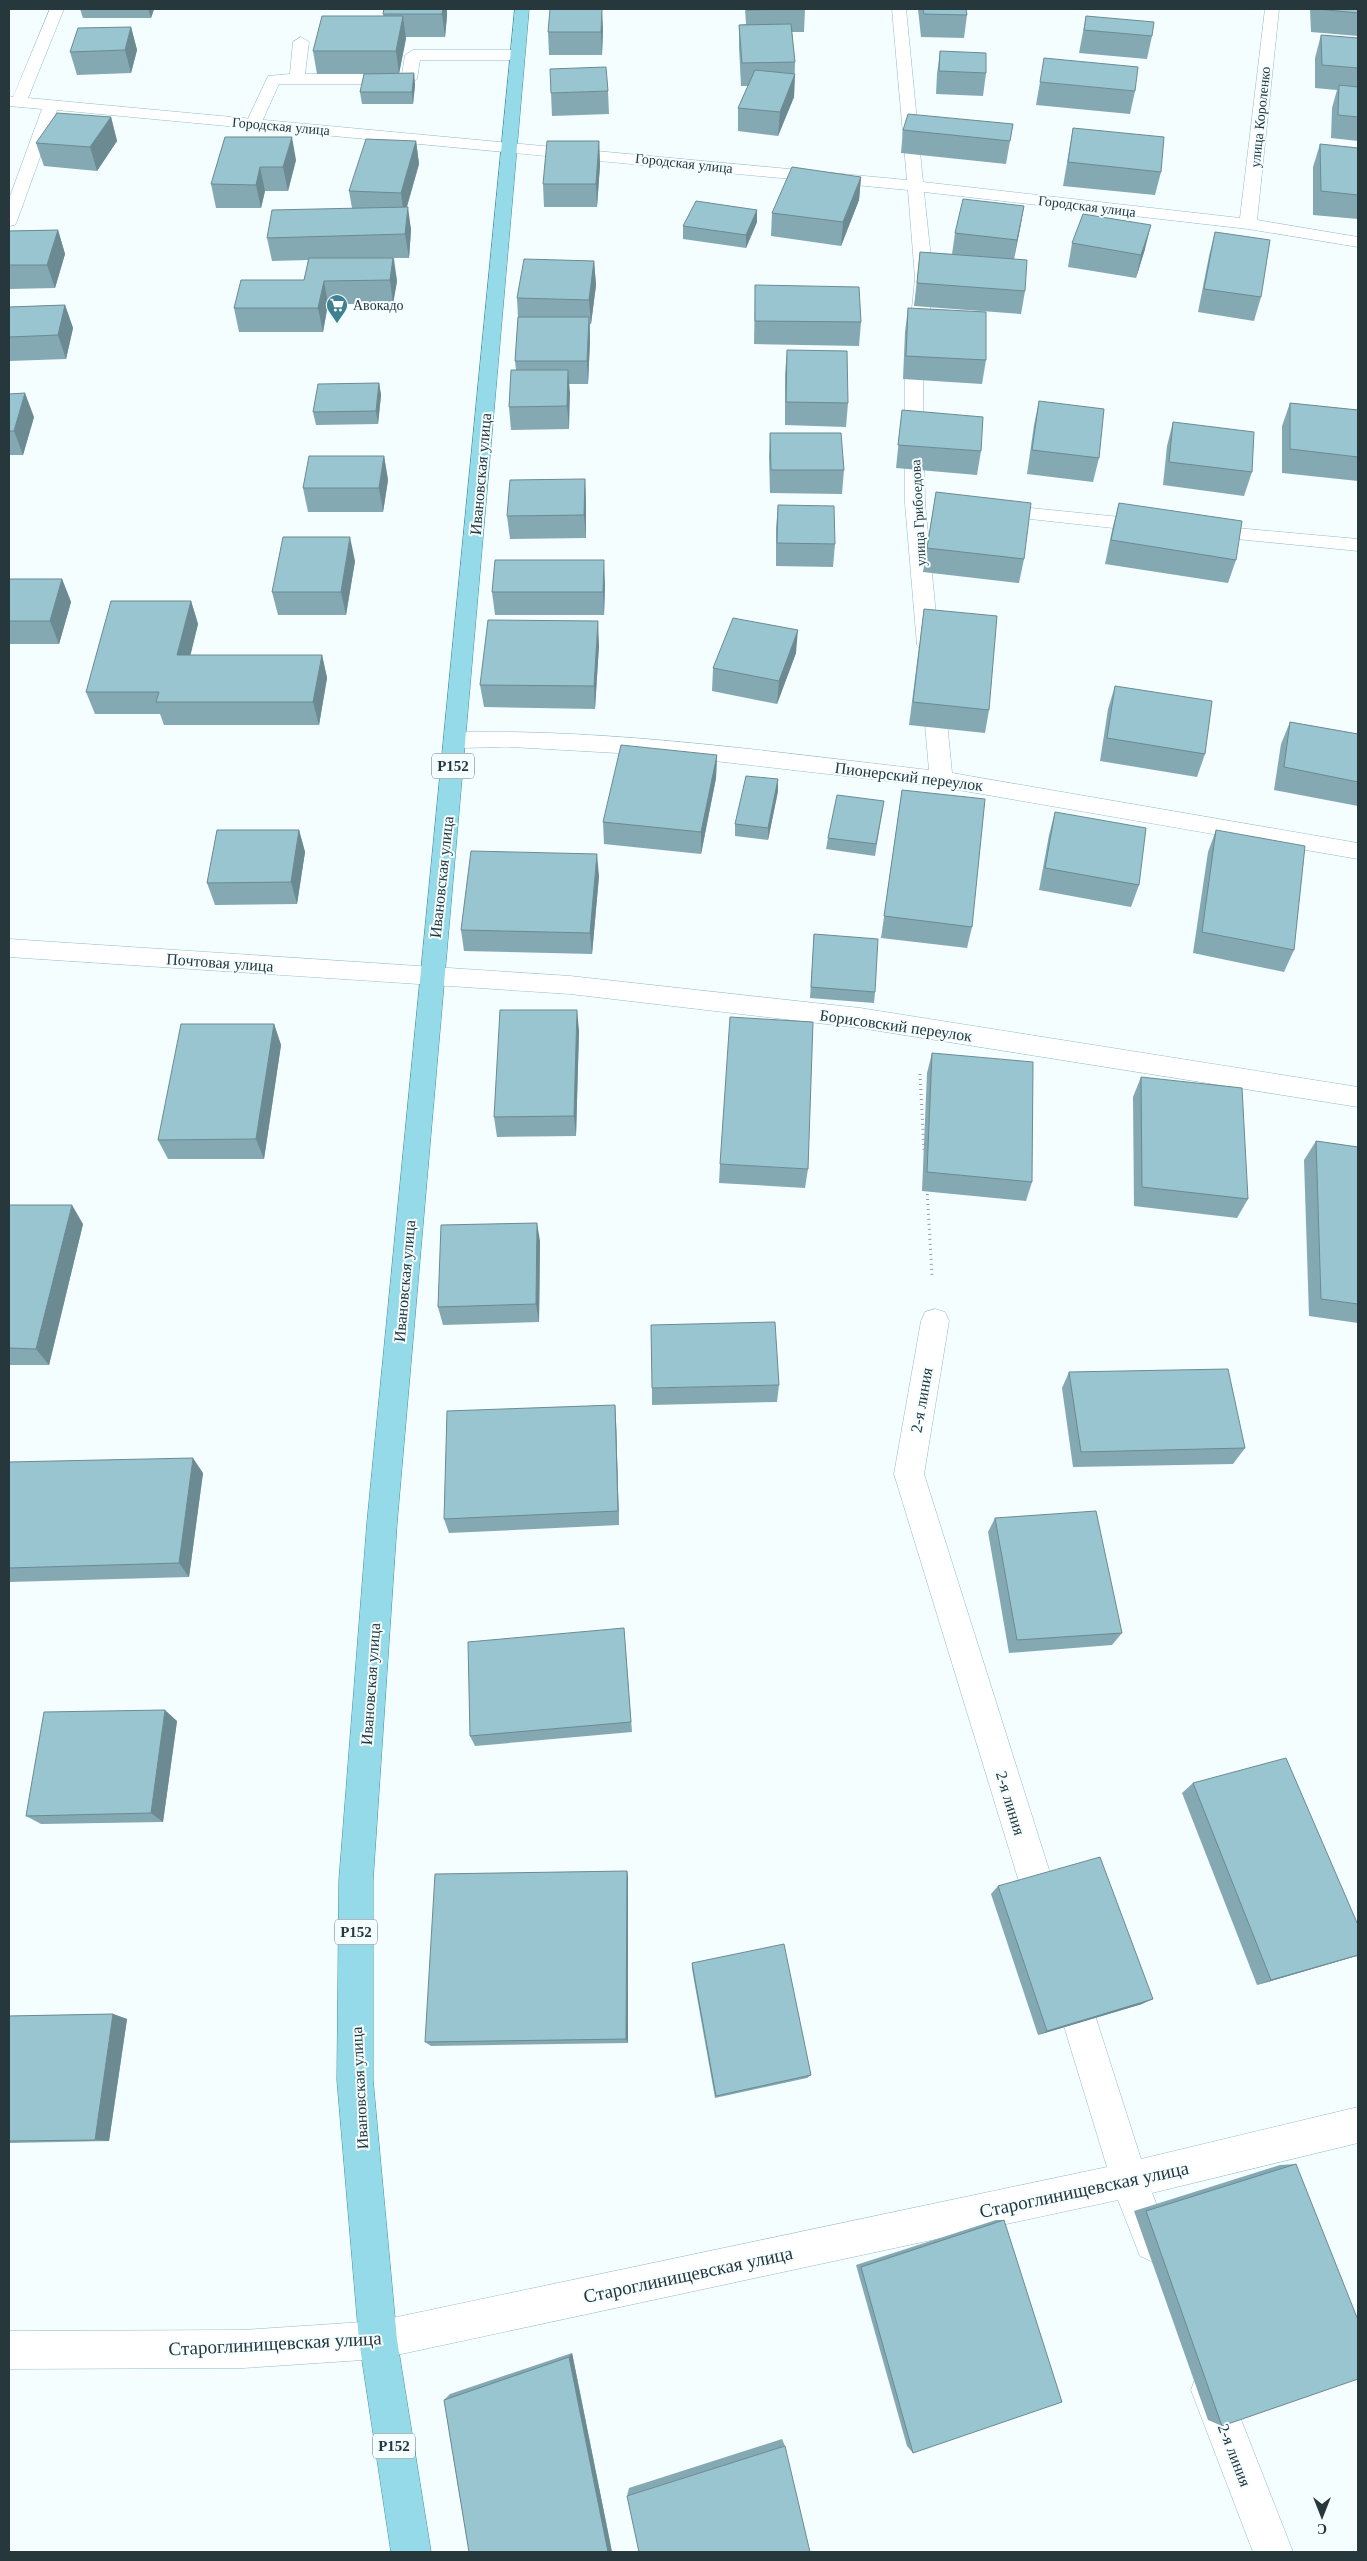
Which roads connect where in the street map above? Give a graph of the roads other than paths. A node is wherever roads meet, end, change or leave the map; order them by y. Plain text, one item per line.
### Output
1 (57, 9) edge
2 (522, 9) edge
3 (899, 9) edge
4 (1272, 9) edge
5 (301, 42) dead end
6 (518, 55) junction
7 (297, 79) junction
8 (14, 101) edge
9 (51, 105) junction
10 (254, 123) junction
11 (509, 146) junction
12 (916, 186) junction
13 (9, 221) edge
14 (1248, 224) junction
15 (1358, 242) edge
16 (974, 508) edge
17 (1358, 545) edge
18 (456, 740) junction
19 (941, 778) junction
20 (1358, 851) edge
21 (9, 948) edge
22 (431, 976) junction
23 (1358, 1097) edge
24 (935, 1321) road end
25 (1358, 2125) edge
26 (1129, 2180) junction
27 (1165, 2273) edge
28 (378, 2340) junction
29 (9, 2350) edge
30 (1197, 2357) edge
31 (411, 2552) edge
32 (1273, 2552) edge

1 - 8 street
2 - 6 main road, Ивановская улица / Р152
3 - 12 street, улица Грибоедова
4 - 14 street, улица Короленко
5 - 7 street
6 - 7 street
6 - 11 main road, Ивановская улица / Р152
7 - 10 street
8 - 9 street, Городская улица
9 - 10 street, Городская улица
9 - 13 street
10 - 11 street, Городская улица
11 - 12 street, Городская улица
11 - 18 main road, Ивановская улица / Р152
12 - 14 street, Городская улица
12 - 19 street, улица Грибоедова
14 - 15 street, Городская улица
16 - 17 street
18 - 19 street, Пионерский переулок
18 - 22 main road, Ивановская улица / Р152
19 - 20 street, Пионерский переулок
21 - 22 street, Почтовая улица
22 - 23 street, Борисовский переулок
22 - 28 main road, Ивановская улица / Р152
24 - 26 street, 2-я линия
25 - 26 street, Староглинищевская улица
26 - 27 street, 2-я линия
26 - 28 street, Староглинищевская улица
28 - 29 street, Староглинищевская улица
28 - 31 main road, Ивановская улица / Р152
30 - 32 street, 2-я линия

